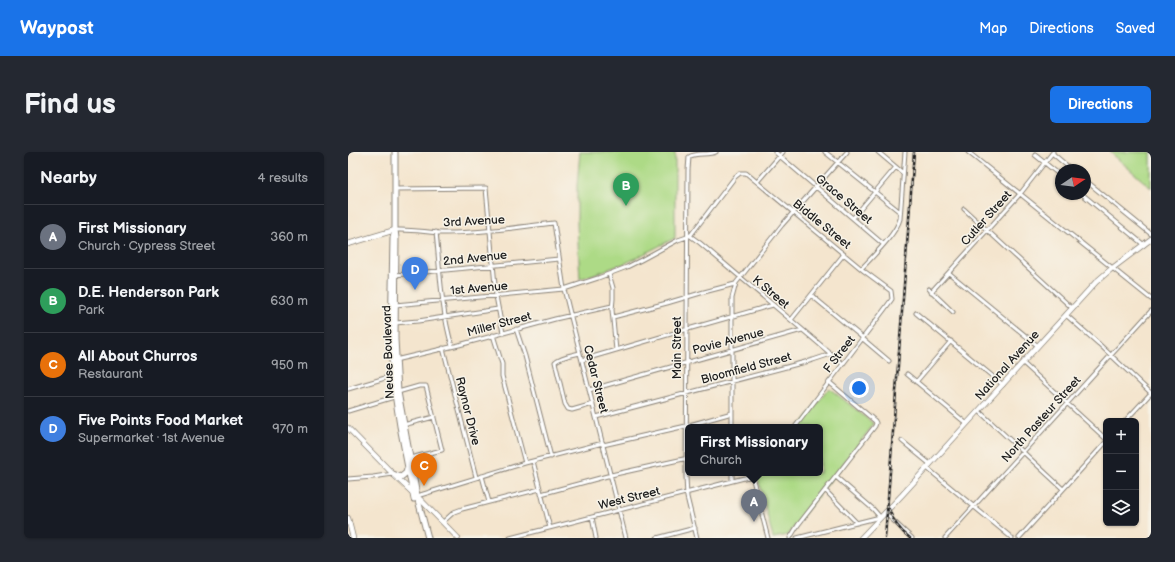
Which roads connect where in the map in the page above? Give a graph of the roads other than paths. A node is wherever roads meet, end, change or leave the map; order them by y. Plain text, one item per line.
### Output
1 (395, 152) edge
2 (716, 152) edge
3 (775, 152) edge
4 (783, 152) edge
5 (825, 152) edge
6 (847, 152) edge
7 (878, 152) edge
8 (905, 152) edge
9 (968, 152) edge
10 (1052, 152) edge
11 (1035, 155) dead end
12 (780, 156) junction
13 (1044, 162) junction
14 (838, 163) junction
15 (1065, 164) edge
16 (896, 167) junction
17 (1055, 171) edge
18 (903, 172) junction
19 (757, 182) junction
20 (1091, 185) edge
21 (816, 187) junction
22 (394, 189) junction
23 (875, 192) junction
24 (1020, 194) junction
25 (1089, 200) edge
26 (964, 209) dead end
27 (794, 212) junction
28 (900, 212) junction
29 (853, 218) junction
30 (554, 223) joint
31 (395, 230) junction
32 (490, 230) junction
33 (988, 231) junction
34 (436, 232) junction
35 (1151, 234) edge
36 (688, 236) junction
37 (1151, 239) edge
38 (348, 244) edge
39 (883, 244) junction
40 (1144, 245) junction
41 (844, 254) junction
42 (559, 259) junction
43 (493, 265) junction
44 (862, 268) junction
45 (1112, 268) junction
46 (440, 271) junction
47 (949, 273) junction
48 (609, 274) junction
49 (394, 275) junction
50 (740, 277) junction
51 (735, 284) junction
52 (564, 288) junction
53 (891, 291) joint
54 (811, 295) junction
55 (496, 296) junction
56 (687, 297) junction
57 (1151, 299) edge
58 (443, 300) junction
59 (396, 305) junction
60 (773, 305) junction
61 (612, 306) junction
62 (1072, 308) junction
63 (498, 310) junction
64 (1151, 311) edge
65 (954, 312) dead end
66 (916, 313) dead end
67 (570, 315) junction
68 (1066, 315) junction
69 (733, 316) junction
70 (613, 317) junction
71 (445, 318) junction
72 (791, 320) junction
73 (394, 324) junction
74 (516, 329) junction
75 (686, 329) junction
76 (802, 330) junction
77 (503, 333) junction
78 (494, 335) junction
79 (863, 338) junction
80 (951, 341) junction
81 (452, 346) junction
82 (1038, 346) junction
83 (444, 348) junction
84 (733, 349) junction
85 (616, 350) junction
86 (580, 353) junction
87 (831, 354) junction
88 (1111, 355) junction
89 (394, 360) junction
90 (582, 360) junction
91 (889, 361) dead end
92 (686, 362) junction
93 (1023, 363) junction
94 (843, 364) junction
95 (907, 374) dead end
96 (392, 376) junction
97 (732, 382) junction
98 (828, 382) junction
99 (916, 382) junction
100 (1003, 385) junction
101 (348, 389) edge
102 (589, 390) junction
103 (1151, 393) edge
104 (396, 394) junction
105 (686, 394) junction
106 (1067, 403) junction
107 (593, 404) junction
108 (348, 411) edge
109 (978, 411) junction
110 (732, 413) junction
111 (434, 417) junction
112 (596, 417) junction
113 (1128, 418) edge
114 (686, 424) edge
115 (693, 424) edge
116 (732, 424) edge
117 (797, 424) edge
118 (967, 424) junction
119 (401, 425) junction
120 (685, 426) edge
121 (348, 428) edge
122 (1103, 436) edge
123 (902, 441) dead end
124 (603, 444) junction
125 (1103, 445) edge
126 (1023, 452) junction
127 (551, 457) junction
128 (410, 458) junction
129 (685, 458) edge
130 (533, 461) junction
131 (525, 463) junction
132 (928, 466) junction
133 (408, 468) junction
134 (393, 474) junction
135 (611, 475) junction
136 (482, 476) junction
137 (686, 476) edge
138 (732, 476) edge
139 (752, 476) joint
140 (476, 477) junction
141 (836, 477) junction
142 (348, 479) edge
143 (732, 481) junction
144 (540, 489) junction
145 (825, 490) junction
146 (1063, 490) junction
147 (686, 493) junction
148 (415, 494) junction
149 (541, 494) junction
150 (489, 502) junction
151 (974, 506) junction
152 (620, 510) junction
153 (885, 513) junction
154 (592, 517) junction
155 (348, 518) edge
156 (880, 518) junction
157 (443, 522) junction
158 (857, 523) junction
159 (550, 528) junction
160 (695, 528) junction
161 (804, 537) edge
162 (353, 538) edge
163 (425, 538) edge
164 (428, 538) edge
165 (458, 538) edge
166 (510, 538) edge
167 (596, 538) edge
168 (626, 538) edge
169 (657, 538) edge
170 (697, 538) edge
171 (768, 538) edge
172 (790, 538) edge
173 (796, 538) edge
174 (861, 538) edge
175 (912, 538) edge
176 (945, 538) edge
177 (1012, 538) edge
178 (1019, 538) edge

1 - 22 main road, Neuse Boulevard
2 - 36 street, Main Street
3 - 12 street, Grace Street
4 - 12 street
5 - 14 street
6 - 14 street
7 - 16 street
8 - 18 street
9 - 24 street
10 - 13 street, Cutler Street
10 - 15 street
11 - 13 street
12 - 19 street
12 - 21 street, Grace Street
13 - 17 street
13 - 24 street, Cutler Street
14 - 21 street
14 - 23 street
16 - 18 street
16 - 23 street
18 - 28 street
19 - 27 street, Biddle Street
19 - 36 street, Biddle Street
20 - 35 street
21 - 27 street
21 - 29 street, Grace Street
22 - 31 main road, Neuse Boulevard
22 - 32 street
23 - 28 street
23 - 29 street
24 - 33 street, Cutler Street
24 - 45 street
25 - 40 street
26 - 33 street
27 - 41 street, Biddle Street
27 - 50 street
28 - 39 street
29 - 39 street, Grace Street
30 - 32 street, 3rd Avenue
30 - 42 street, Cedar Street
31 - 34 street, 3rd Avenue
31 - 38 street
31 - 49 main road, Neuse Boulevard
32 - 34 street, 3rd Avenue
32 - 43 street
33 - 47 street, Cutler Street
33 - 62 street
34 - 46 street
36 - 48 street, 1st Avenue
36 - 50 street, K Street
36 - 56 street, Main Street
37 - 40 street, National Avenue
39 - 44 street
40 - 45 street, National Avenue
41 - 44 street, Biddle Street
41 - 54 street
42 - 43 street, 2nd Avenue
42 - 52 street, Cedar Street
43 - 46 street, 2nd Avenue
43 - 55 street
44 - 53 street, Biddle Street
45 - 57 street
45 - 62 street, National Avenue
46 - 49 street, 2nd Avenue
46 - 58 street
47 - 65 street, Cutler Street
47 - 82 street
48 - 52 street, 1st Avenue
48 - 61 street
49 - 59 main road, Neuse Boulevard
49 - 73 main road, Neuse Boulevard
50 - 51 street
50 - 60 street, K Street
51 - 56 street
51 - 69 street
52 - 55 street, 1st Avenue
52 - 67 street, Cedar Street
53 - 79 street, F Street
54 - 72 street
54 - 79 street
55 - 58 street, 1st Avenue
55 - 63 street
56 - 70 street
56 - 75 street, Main Street
58 - 59 street, 1st Avenue
58 - 71 street
59 - 73 main road, Neuse Boulevard
60 - 69 street
60 - 72 street, K Street
61 - 67 street, Miller Street
61 - 70 street
62 - 68 street, National Avenue
63 - 71 street
63 - 77 street
64 - 88 street, North Pasteur Street
66 - 80 street
67 - 74 street, Miller Street
67 - 86 street, Cedar Street
68 - 82 street, National Avenue
68 - 88 street
69 - 75 street
69 - 84 street
70 - 85 street
71 - 73 street
71 - 81 street
72 - 76 street, K Street
73 - 89 main road, Neuse Boulevard
74 - 77 street, Miller Street
74 - 127 street
75 - 85 street
75 - 92 street, Main Street
76 - 84 street, Pavie Avenue
76 - 87 street, K Street
77 - 78 street, Miller Street
78 - 81 street, Miller Street
78 - 131 street
79 - 91 street
79 - 94 street, F Street
80 - 99 street
80 - 100 street
81 - 83 street, Miller Street
82 - 93 street, National Avenue
83 - 89 street, Miller Street
83 - 140 street, Raynor Drive
84 - 92 street, Pavie Avenue
84 - 97 street
85 - 90 street
86 - 90 street, Cedar Street
86 - 107 street
87 - 94 street, K Street
87 - 97 street, Bloomfield Street
88 - 103 street
88 - 106 street, North Pasteur Street
89 - 96 main road, Neuse Boulevard
89 - 104 main road, Neuse Boulevard
90 - 102 street, Cedar Street
92 - 102 street, Pavie Avenue
92 - 105 street, Main Street
93 - 100 street, National Avenue
93 - 106 street
94 - 98 street, F Street
95 - 99 street
96 - 101 street
96 - 104 main road, Neuse Boulevard
97 - 105 street, Bloomfield Street
97 - 110 street
98 - 117 street, F Street
98 - 141 street
99 - 118 street
100 - 109 street, National Avenue
102 - 107 street, Cedar Street
103 - 113 street
104 - 108 street
104 - 111 street
104 - 119 main road, Neuse Boulevard
105 - 112 street, Bloomfield Street
105 - 114 street, Main Street
106 - 122 street
106 - 126 street, North Pasteur Street
107 - 112 street, Cedar Street
109 - 118 street, National Avenue
109 - 126 street
110 - 115 street
110 - 116 street
111 - 119 street
111 - 128 street
112 - 124 street, Cedar Street
118 - 132 street, National Avenue
119 - 128 main road, Neuse Boulevard
119 - 133 main road, Neuse Boulevard
120 - 124 street
121 - 134 street
123 - 132 street
124 - 127 street
124 - 135 street, Cedar Street
125 - 146 street
126 - 146 street
126 - 151 street, North Pasteur Street
127 - 130 street
128 - 148 main road, Neuse Boulevard
129 - 135 street
130 - 131 street
130 - 144 street
131 - 136 street
132 - 151 street
132 - 153 street, National Avenue
133 - 134 main road
133 - 148 main road, Neuse Boulevard
134 - 142 street
134 - 148 street
135 - 149 street
135 - 152 street, Cedar Street
136 - 140 street
136 - 150 street
137 - 147 street, Main Street
138 - 143 street
139 - 143 street, West Street
139 - 171 street
140 - 148 street
141 - 145 street
141 - 156 street
143 - 147 street, West Street
144 - 149 street
144 - 150 street
145 - 158 street
145 - 172 street
146 - 178 street
147 - 152 street, West Street
147 - 160 street, Main Street
148 - 157 street
148 - 163 main road
148 - 164 main road
149 - 159 street
150 - 157 street
151 - 176 street, North Pasteur Street
151 - 177 street
152 - 154 street, West Street
152 - 168 street, Cedar Street
153 - 156 street, National Avenue
153 - 175 street
154 - 159 street, West Street
154 - 167 street
155 - 162 street
156 - 158 street
156 - 174 street, National Avenue
157 - 165 street
158 - 161 street
159 - 166 street, West Street
160 - 169 street
160 - 170 street, Main Street
161 - 173 street

